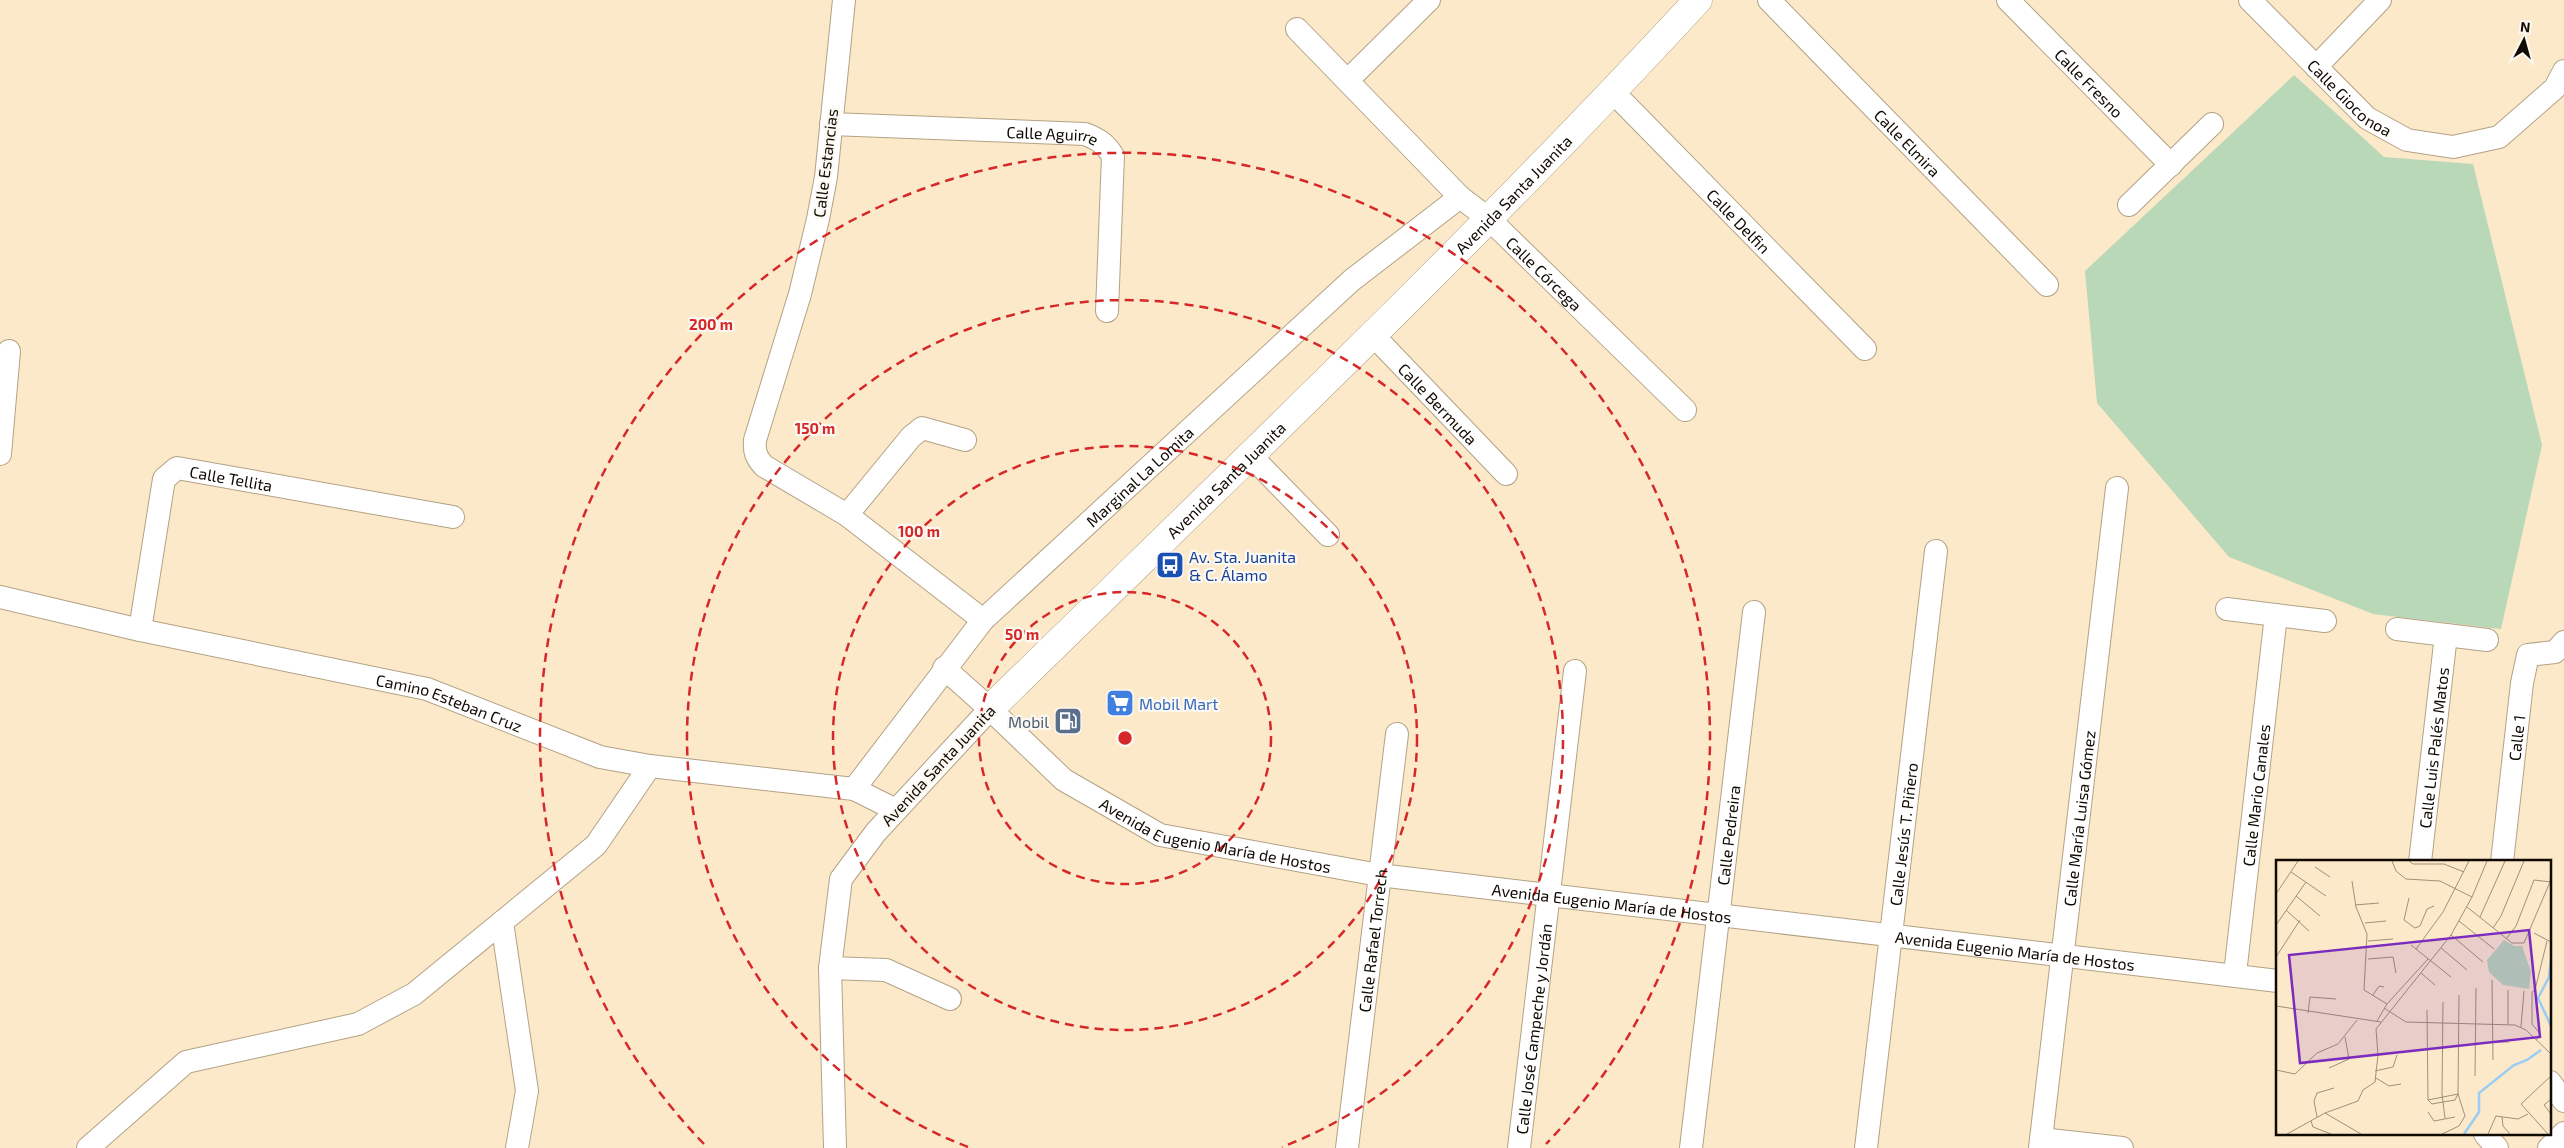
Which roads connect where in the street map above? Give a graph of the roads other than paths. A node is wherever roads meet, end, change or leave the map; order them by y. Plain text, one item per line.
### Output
1 (844, 0) edge
2 (1429, 0) edge
3 (1698, 0) edge
4 (1769, 0) edge
5 (2008, 0) edge
6 (2250, 0) edge
7 (2380, 0) edge
8 (1297, 29) dead end
9 (2316, 67) junction
10 (2564, 71) edge
11 (1348, 80) junction
12 (1613, 92) junction
13 (831, 124) junction
14 (2212, 124) dead end
15 (2171, 164) junction
16 (1460, 196) junction
17 (2129, 205) dead end
18 (1489, 219) junction
19 (2047, 285) dead end
20 (1107, 311) dead end
21 (1372, 334) junction
22 (1865, 349) dead end
23 (9, 351) dead end
24 (1685, 410) dead end
25 (965, 440) dead end
26 (0, 454) edge
27 (1250, 455) junction
28 (1506, 474) dead end
29 (2117, 488) dead end
30 (847, 515) junction
31 (453, 518) dead end
32 (1328, 535) dead end
33 (1936, 551) dead end
34 (0, 597) edge
35 (2227, 609) dead end
36 (1754, 612) dead end
37 (2276, 615) junction
38 (983, 620) junction
39 (2325, 621) dead end
40 (2397, 629) dead end
41 (140, 630) junction
42 (2446, 635) junction
43 (2486, 640) dead end
44 (2564, 642) edge
45 (944, 668) junction
46 (1575, 670) dead end
47 (990, 709) junction
48 (1397, 734) dead end
49 (650, 766) junction
50 (854, 789) junction
51 (896, 810) junction
52 (2420, 860) edge
53 (2502, 860) edge
54 (1379, 875) junction
55 (1549, 895) junction
56 (1719, 914) junction
57 (502, 922) junction
58 (1891, 934) junction
59 (2063, 954) junction
60 (830, 968) junction
61 (2235, 974) junction
62 (2276, 981) edge
63 (950, 999) dead end
64 (2552, 1085) edge
65 (2564, 1101) edge
66 (2564, 1133) edge
67 (2487, 1136) edge
68 (2041, 1143) edge
69 (88, 1148) edge
70 (517, 1148) edge
71 (835, 1148) edge
72 (1347, 1148) edge
73 (1519, 1148) edge
74 (1691, 1148) edge
75 (1866, 1148) edge
76 (2122, 1148) edge
77 (2497, 1148) edge
78 (2549, 1148) edge

1 - 13 street, Calle Estancias
2 - 11 street
3 - 12 street, Avenida Santa Juanita
4 - 19 street, Calle Elmira
5 - 15 street, Calle Fresno
6 - 9 street, Calle Gioconoa
7 - 9 street
8 - 11 street, Calle Córcega
9 - 10 street, Calle Gioconoa
11 - 16 street, Calle Córcega
12 - 18 street, Avenida Santa Juanita
12 - 22 street, Calle Delfin
13 - 20 street, Calle Aguirre
13 - 30 street, Calle Estancias
14 - 15 street
15 - 17 street
16 - 18 street, Calle Córcega
16 - 38 street, Marginal La Lomita
18 - 21 street, Avenida Santa Juanita
18 - 24 street, Calle Córcega
21 - 27 street, Avenida Santa Juanita
21 - 28 street, Calle Bermuda
23 - 26 street
25 - 30 street
27 - 32 street
27 - 47 street, Avenida Santa Juanita
29 - 59 street, Calle María Luisa Gómez
30 - 38 street
31 - 41 street, Calle Tellita
33 - 58 street, Calle Jesús T. Piñero
34 - 41 street, Camino Esteban Cruz
35 - 37 street
36 - 56 street, Calle Pedreira
37 - 39 street
37 - 61 street, Calle Mario Canales
38 - 45 street, Marginal La Lomita
40 - 42 street
41 - 49 street, Camino Esteban Cruz
42 - 43 street
42 - 52 street, Calle Luis Palés Matos
44 - 53 street, Calle 1
45 - 47 street, Avenida Eugenio María de Hostos
45 - 50 street, Marginal La Lomita
46 - 55 street, Calle José Campeche y Jordán
47 - 51 street, Avenida Santa Juanita
47 - 54 street, Avenida Eugenio María de Hostos
48 - 54 street, Calle Rafael Torrech
49 - 50 street, Camino Esteban Cruz
49 - 57 street
50 - 51 street, Camino Esteban Cruz
51 - 60 street, Avenida Santa Juanita
54 - 55 street, Avenida Eugenio María de Hostos
54 - 72 street, Calle Rafael Torrech
55 - 56 street, Avenida Eugenio María de Hostos
55 - 73 street, Calle José Campeche y Jordán
56 - 58 street, Avenida Eugenio María de Hostos
56 - 74 street, Calle Pedreira
57 - 69 street
57 - 70 street
58 - 59 street, Avenida Eugenio María de Hostos
58 - 75 street, Calle Jesús T. Piñero
59 - 61 street, Avenida Eugenio María de Hostos
59 - 68 street, Calle María Luisa Gómez
60 - 63 street
60 - 71 street, Avenida Santa Juanita
61 - 62 street, Avenida Eugenio María de Hostos
64 - 65 street
66 - 78 street
67 - 77 street
68 - 76 street

